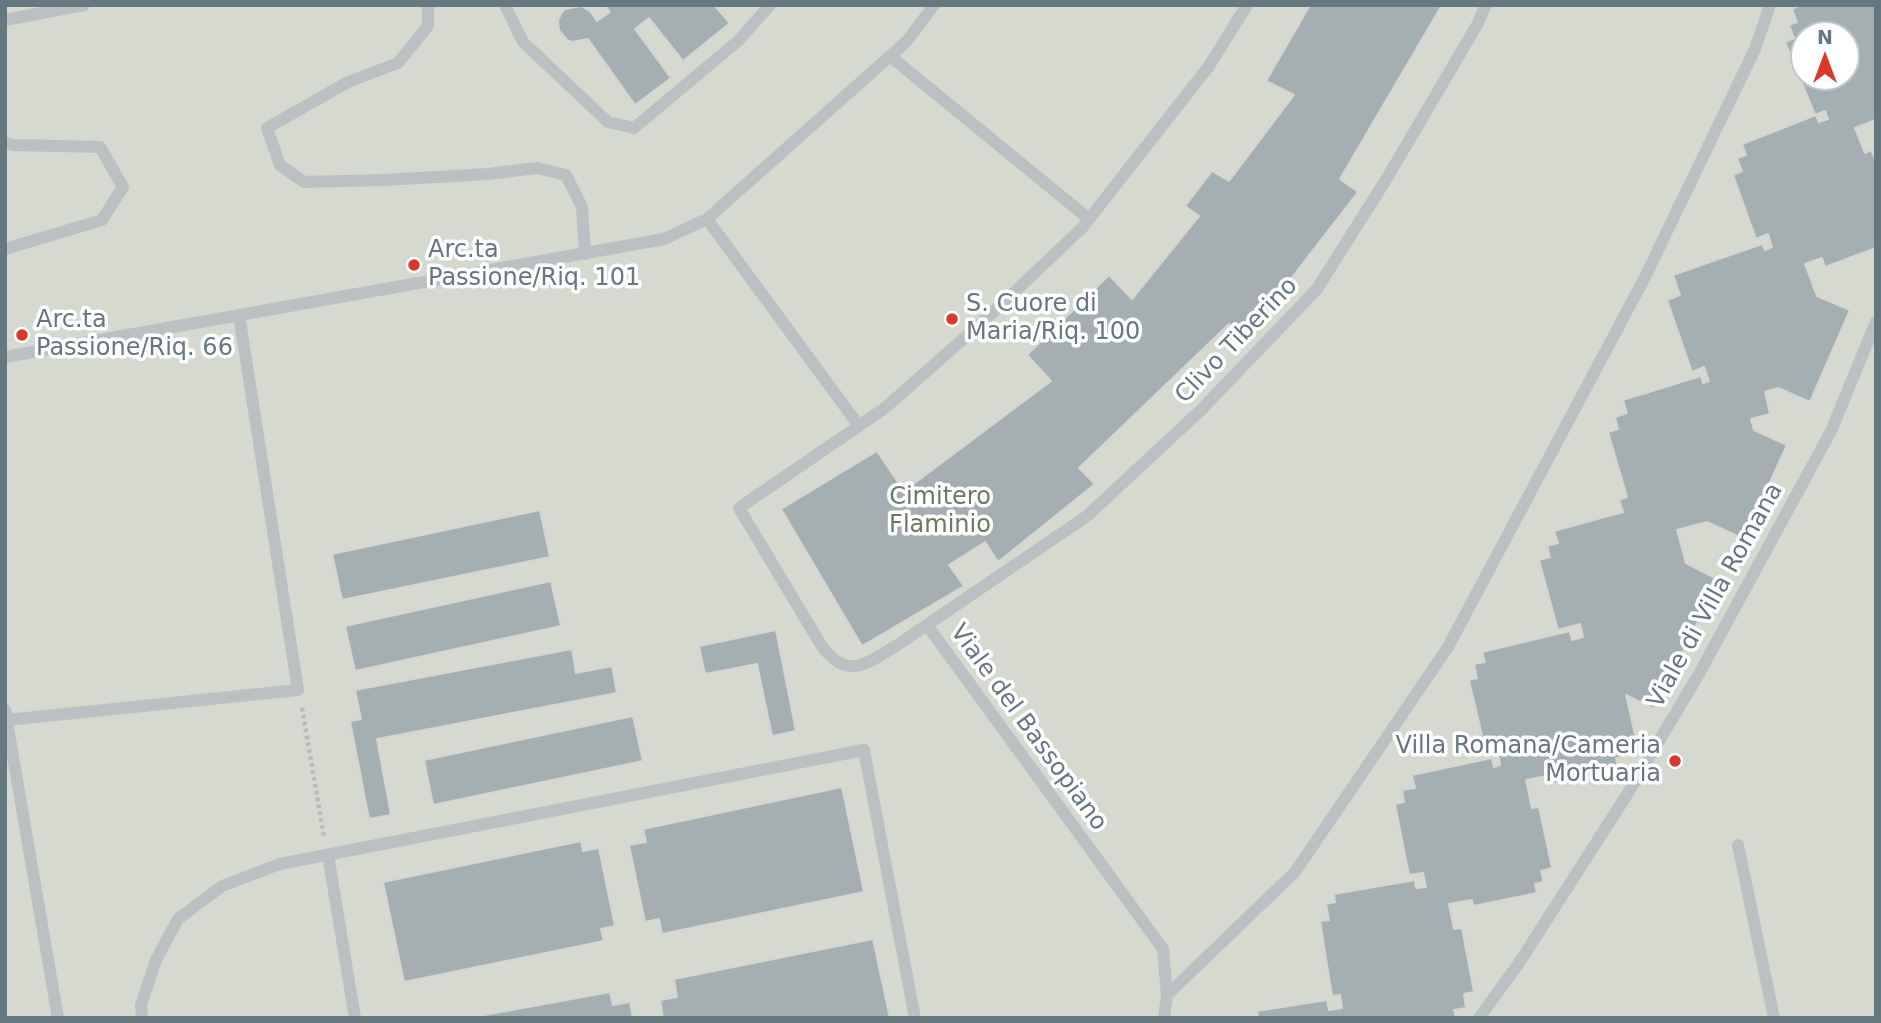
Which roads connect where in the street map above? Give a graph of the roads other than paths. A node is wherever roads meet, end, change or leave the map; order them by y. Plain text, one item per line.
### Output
1 (84, 5) edge
2 (428, 5) edge
3 (505, 5) edge
4 (770, 5) edge
5 (934, 5) edge
6 (1247, 5) edge
7 (1486, 5) edge
8 (1770, 5) edge
9 (5, 20) edge
10 (891, 56) junction
11 (5, 143) edge
12 (707, 219) junction
13 (1089, 219) junction
14 (5, 248) edge
15 (585, 254) junction
16 (239, 315) junction
17 (1876, 322) edge
18 (5, 357) edge
19 (859, 426) junction
20 (928, 625) junction
21 (6, 715) edge
22 (9, 753) edge
23 (1738, 845) dead end
24 (328, 855) junction
25 (1167, 995) junction
26 (58, 1018) edge
27 (142, 1018) edge
28 (355, 1018) edge
29 (915, 1018) edge
30 (1164, 1018) edge
31 (1479, 1018) edge
32 (1774, 1018) edge

1 - 9 lane
2 - 15 lane
3 - 4 lane
5 - 10 lane
6 - 13 lane
7 - 20 lane, Clivo Tiberino
8 - 25 lane
10 - 12 lane
10 - 13 lane
11 - 14 lane
12 - 15 lane
12 - 19 lane
13 - 19 lane
15 - 16 lane
16 - 18 lane
16 - 21 lane
17 - 31 lane, Viale di Villa Romana
19 - 20 lane, Viale del Bassopiano
20 - 25 lane, Viale del Bassopiano
21 - 22 lane
22 - 26 lane
23 - 32 lane
24 - 27 lane
24 - 28 lane
24 - 29 lane
25 - 30 lane, Viale del Bassopiano

